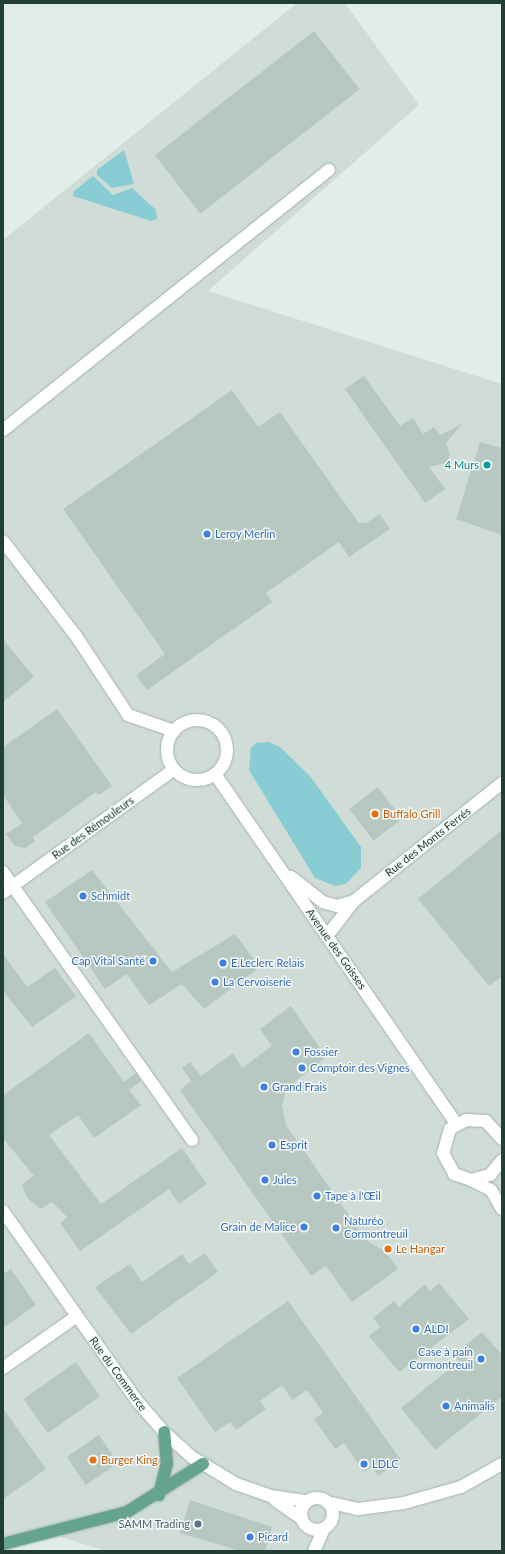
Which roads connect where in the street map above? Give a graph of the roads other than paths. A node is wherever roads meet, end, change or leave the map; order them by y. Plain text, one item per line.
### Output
1 (329, 170) dead end
2 (3, 430) edge
3 (3, 541) edge
4 (174, 731) junction
5 (174, 769) junction
6 (215, 774) junction
7 (502, 783) edge
8 (281, 869) junction
9 (3, 872) edge
10 (8, 890) edge
11 (354, 901) junction
12 (327, 936) junction
13 (456, 1124) junction
14 (502, 1139) edge
15 (192, 1140) dead end
16 (502, 1160) edge
17 (471, 1180) junction
18 (502, 1208) edge
19 (3, 1211) edge
20 (76, 1316) junction
21 (3, 1368) edge
22 (164, 1432) junction
23 (203, 1464) junction
24 (502, 1464) edge
25 (159, 1495) junction
26 (270, 1496) junction
27 (307, 1501) junction
28 (327, 1502) junction
29 (358, 1509) junction
30 (305, 1524) junction
31 (328, 1525) junction
32 (3, 1544) edge
33 (314, 1551) edge

1 - 2 street
3 - 4 street
4 - 5 street
4 - 6 street
5 - 6 street
5 - 10 street, Rue des Rémouleurs
6 - 8 street, Avenue des Goisses
7 - 11 street, Rue des Monts Ferrés
8 - 11 street, Rue des Monts Ferrés
8 - 12 street, Avenue des Goisses
9 - 10 street
10 - 15 street
11 - 12 street, Rue des Monts Ferrés
12 - 13 street, Avenue des Goisses
13 - 14 street
13 - 17 street
16 - 17 street
17 - 18 street
19 - 20 street, Rue du Commerce
20 - 21 street
20 - 22 street, Rue du Commerce
22 - 23 street, Rue du Commerce
22 - 25 main road
23 - 25 main road
23 - 26 street, Rue du Commerce
24 - 29 street
25 - 32 main road
26 - 27 street, Rue du Commerce
26 - 30 street, Rue du Commerce
27 - 28 street, Rue du Commerce
27 - 30 street
28 - 29 street
28 - 31 street
29 - 31 street
30 - 31 street
30 - 33 street
31 - 33 street

